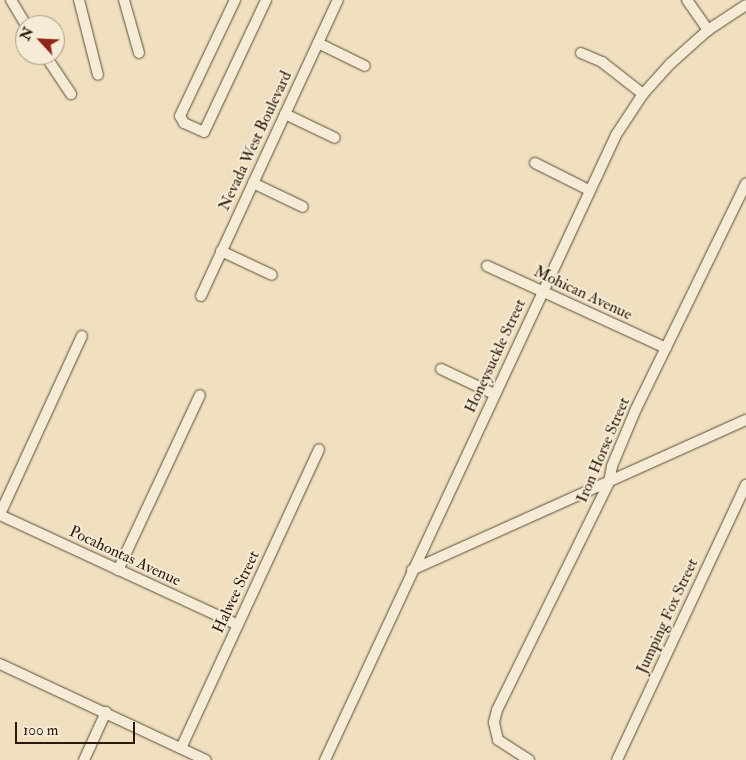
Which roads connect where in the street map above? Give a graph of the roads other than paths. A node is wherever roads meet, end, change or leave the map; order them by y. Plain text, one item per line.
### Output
1 (11, 0) edge
2 (79, 0) edge
3 (124, 0) edge
4 (235, 0) edge
5 (266, 0) edge
6 (338, 0) edge
7 (687, 0) edge
8 (746, 5) edge
9 (20, 15) edge
10 (708, 30) junction
11 (318, 43) junction
12 (138, 53) dead end
13 (581, 53) dead end
14 (52, 65) edge
15 (366, 66) dead end
16 (98, 75) dead end
17 (71, 94) dead end
18 (643, 94) junction
19 (285, 114) junction
20 (335, 138) dead end
21 (534, 163) dead end
22 (252, 183) junction
23 (746, 183) edge
24 (589, 190) junction
25 (303, 207) dead end
26 (221, 251) junction
27 (487, 266) dead end
28 (272, 274) dead end
29 (542, 291) junction
30 (201, 296) dead end
31 (82, 336) dead end
32 (666, 348) junction
33 (441, 369) dead end
34 (494, 394) junction
35 (200, 395) dead end
36 (746, 420) edge
37 (319, 449) dead end
38 (609, 482) junction
39 (746, 485) edge
40 (0, 514) edge
41 (118, 570) junction
42 (412, 570) junction
43 (238, 624) junction
44 (1, 667) edge
45 (106, 712) junction
46 (181, 748) junction
47 (84, 760) edge
48 (206, 760) edge
49 (325, 760) edge
50 (529, 760) edge
51 (616, 760) edge

1 - 9 street
2 - 16 street
3 - 12 street
4 - 5 street
6 - 11 street, Nevada West Boulevard
7 - 10 street
8 - 10 street, Honeysuckle Street
10 - 18 street, Honeysuckle Street
11 - 15 street
11 - 19 street, Nevada West Boulevard
13 - 18 street
14 - 17 street
18 - 24 street, Honeysuckle Street
19 - 20 street
19 - 22 street, Nevada West Boulevard
21 - 24 street
22 - 25 street
22 - 26 street, Nevada West Boulevard
23 - 32 street, Iron Horse Street
24 - 29 street, Honeysuckle Street
26 - 28 street
26 - 30 street, Nevada West Boulevard
27 - 29 street, Mohican Avenue
29 - 32 street, Mohican Avenue
29 - 34 street, Honeysuckle Street
31 - 40 street
32 - 38 street, Iron Horse Street
33 - 34 street
34 - 42 street, Honeysuckle Street
35 - 41 street
36 - 38 street
37 - 43 street, Halwee Street
38 - 42 street
38 - 50 street, Iron Horse Street
39 - 51 street, Jumping Fox Street
40 - 41 street, Pocahontas Avenue
41 - 43 street, Pocahontas Avenue
42 - 49 street, Honeysuckle Street
43 - 46 street, Halwee Street
44 - 45 street
45 - 46 street
45 - 47 street
46 - 48 street

